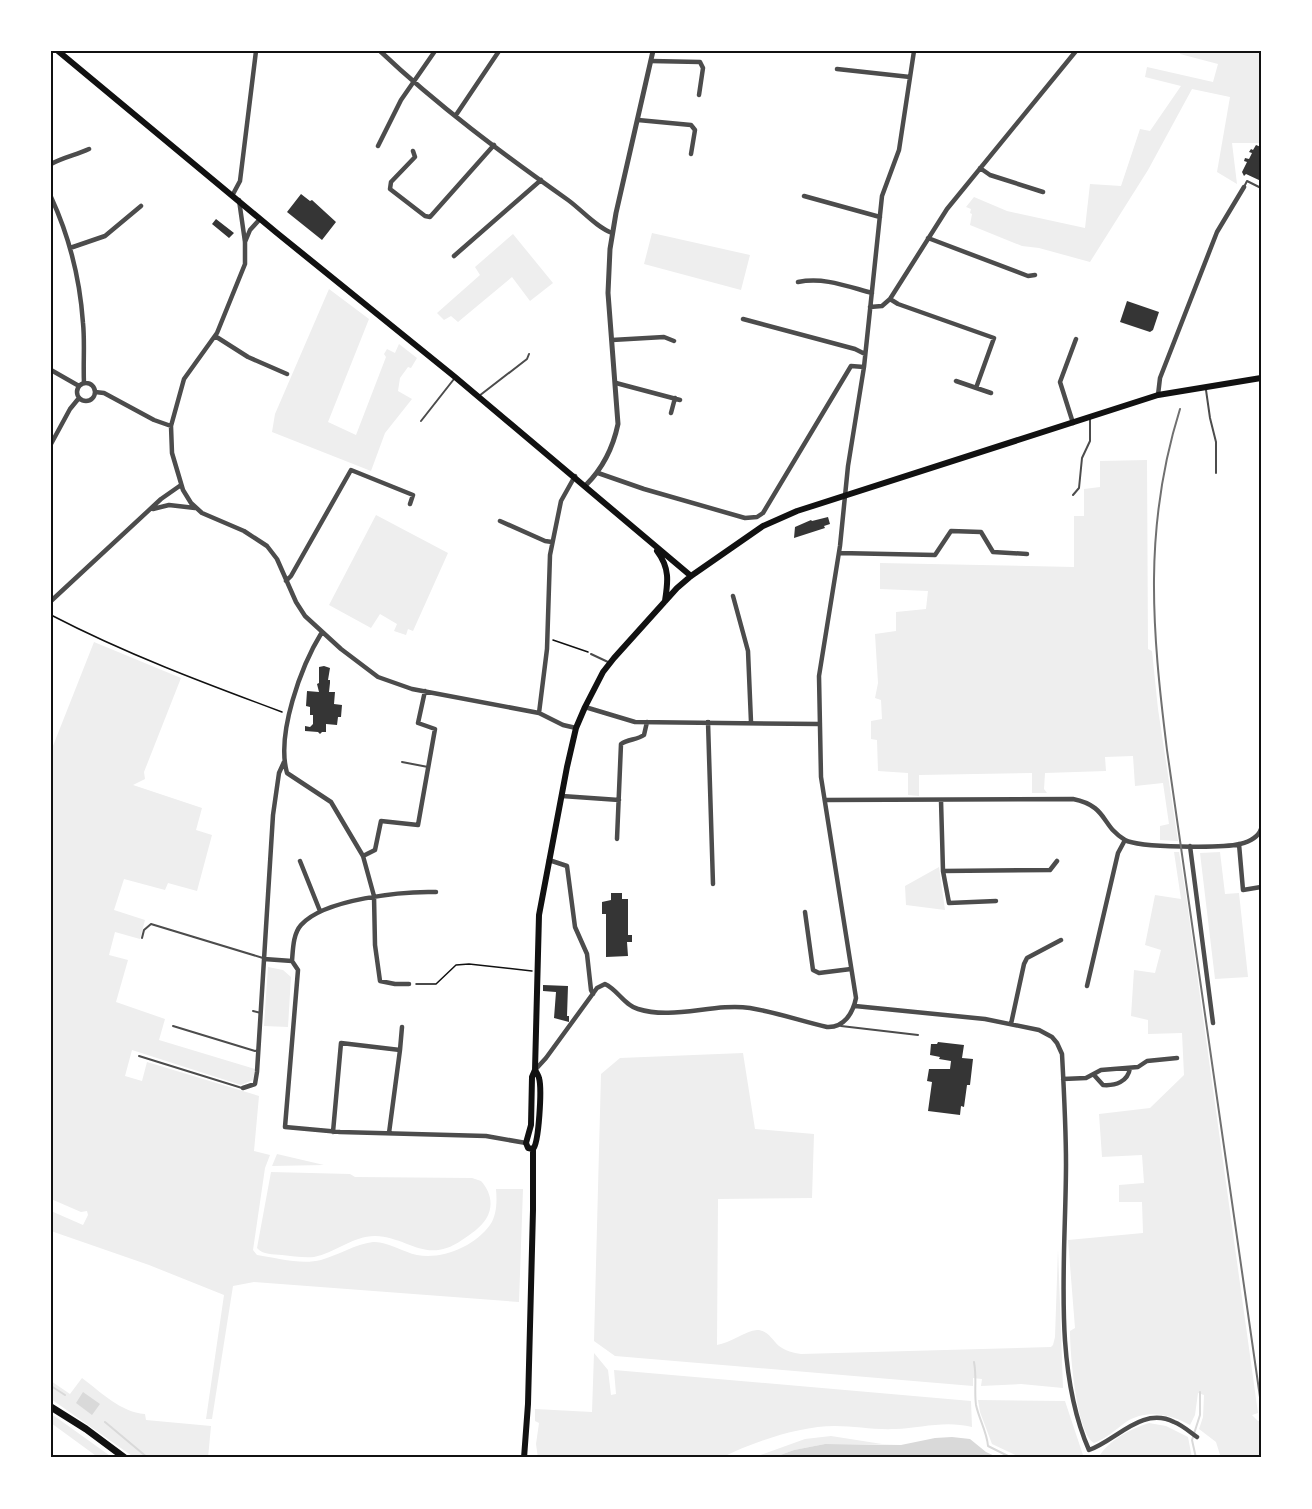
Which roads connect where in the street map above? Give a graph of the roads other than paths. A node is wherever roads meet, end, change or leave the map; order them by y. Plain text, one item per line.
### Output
1 (58, 51) edge
2 (256, 51) edge
3 (380, 51) edge
4 (435, 51) edge
5 (499, 51) edge
6 (653, 51) edge
7 (914, 51) edge
8 (1076, 51) edge
9 (651, 62) junction
10 (837, 69) dead end
11 (910, 77) junction
12 (414, 83) junction
13 (699, 95) dead end
14 (456, 115) junction
15 (638, 120) junction
16 (494, 145) junction
17 (378, 146) dead end
18 (89, 149) dead end
19 (413, 151) dead end
20 (691, 154) dead end
21 (51, 164) edge
22 (980, 168) junction
23 (541, 180) junction
24 (1244, 187) joint
25 (1261, 188) edge
26 (1043, 192) dead end
27 (232, 196) junction
28 (804, 196) dead end
29 (51, 197) edge
30 (239, 200) junction
31 (141, 206) dead end
32 (880, 217) junction
33 (260, 219) junction
34 (612, 233) junction
35 (928, 238) junction
36 (245, 242) junction
37 (69, 248) junction
38 (454, 256) dead end
39 (1035, 275) dead end
40 (798, 282) dead end
41 (872, 293) junction
42 (891, 299) junction
43 (870, 307) junction
44 (743, 319) dead end
45 (214, 336) junction
46 (1076, 339) dead end
47 (612, 340) junction
48 (674, 341) dead end
49 (529, 354) dead end
50 (865, 354) junction
51 (864, 367) junction
52 (51, 370) edge
53 (287, 374) dead end
54 (455, 377) junction
55 (1261, 378) edge
56 (956, 381) dead end
57 (616, 383) junction
58 (82, 385) junction
59 (976, 388) junction
60 (1206, 388) junction
61 (95, 392) junction
62 (991, 393) dead end
63 (1158, 395) junction
64 (479, 396) junction
65 (79, 398) junction
66 (671, 413) dead end
67 (1090, 417) junction
68 (421, 422) dead end
69 (1073, 423) junction
70 (171, 426) junction
71 (51, 444) edge
72 (1216, 472) dead end
73 (598, 473) junction
74 (575, 476) junction
75 (181, 485) junction
76 (586, 485) junction
77 (845, 495) junction
78 (1073, 495) dead end
79 (410, 504) dead end
80 (196, 508) junction
81 (150, 509) junction
82 (500, 521) dead end
83 (650, 541) junction
84 (552, 542) junction
85 (838, 553) junction
86 (1027, 554) dead end
87 (691, 576) junction
88 (286, 581) junction
89 (733, 596) dead end
90 (51, 601) edge
91 (665, 602) junction
92 (322, 632) junction
93 (591, 654) road end
94 (610, 663) junction
95 (425, 691) junction
96 (585, 707) junction
97 (539, 713) junction
98 (647, 722) junction
99 (708, 722) junction
100 (751, 722) junction
101 (819, 724) junction
102 (576, 728) junction
103 (284, 762) junction
104 (402, 762) dead end
105 (428, 767) junction
106 (562, 796) junction
107 (619, 800) junction
108 (825, 800) junction
109 (941, 800) junction
110 (1261, 832) edge
111 (617, 839) dead end
112 (1125, 840) junction
113 (1239, 844) junction
114 (1190, 846) junction
115 (363, 856) junction
116 (549, 860) junction
117 (300, 861) dead end
118 (1057, 861) dead end
119 (943, 872) junction
120 (713, 884) dead end
121 (1261, 886) edge
122 (436, 892) dead end
123 (374, 896) junction
124 (996, 901) dead end
125 (320, 911) junction
126 (805, 912) dead end
127 (142, 938) dead end
128 (1061, 940) dead end
129 (264, 958) junction
130 (292, 961) junction
131 (851, 969) junction
132 (409, 984) road end
133 (1087, 986) dead end
134 (594, 994) junction
135 (853, 1009) junction
136 (253, 1011) dead end
137 (261, 1013) junction
138 (1213, 1023) dead end
139 (1011, 1024) junction
140 (173, 1026) dead end
141 (838, 1026) junction
142 (402, 1027) dead end
143 (918, 1035) dead end
144 (259, 1050) junction
145 (400, 1050) junction
146 (139, 1056) dead end
147 (1177, 1058) dead end
148 (1130, 1068) junction
149 (535, 1070) junction
150 (1094, 1075) junction
151 (1063, 1079) junction
152 (243, 1088) joint
153 (333, 1131) junction
154 (389, 1133) junction
155 (527, 1141) junction
156 (535, 1146) junction
157 (51, 1407) edge
158 (1197, 1437) dead end
159 (125, 1458) edge
160 (524, 1458) edge

1 - 27 main road
2 - 27 street
3 - 12 street
4 - 12 street
5 - 14 street
6 - 9 street
7 - 11 street
8 - 22 street
9 - 13 street
9 - 15 street
10 - 11 street
11 - 32 street
12 - 14 street
12 - 17 street
14 - 16 street
15 - 20 street
15 - 34 street
16 - 19 street
16 - 23 street
18 - 21 street
22 - 26 street
22 - 35 street
23 - 34 street
23 - 38 street
24 - 25 lane
24 - 63 street
27 - 30 main road
28 - 32 street
29 - 37 street
30 - 33 main road
30 - 36 street
31 - 37 street
32 - 41 street
33 - 36 street
33 - 54 main road
34 - 47 street
35 - 39 street
35 - 42 street
36 - 45 street
37 - 58 street
40 - 41 street
41 - 43 street
42 - 43 street
42 - 59 street
43 - 50 street
44 - 50 street
45 - 53 street
45 - 70 street
46 - 69 street
47 - 48 street
47 - 57 street
49 - 64 lane
50 - 51 street
51 - 73 street
51 - 77 street
52 - 58 street
54 - 64 main road
54 - 68 lane
55 - 60 main road
56 - 59 street
57 - 66 street
57 - 73 street
58 - 61 street
58 - 65 street
59 - 62 street
60 - 63 main road
60 - 72 lane
61 - 65 street
61 - 70 street
63 - 67 main road
64 - 74 main road
65 - 71 street
67 - 69 main road
67 - 78 lane
69 - 77 main road
70 - 75 street
73 - 76 street
74 - 76 main road
74 - 84 street
75 - 80 street
75 - 81 street
76 - 83 main road
77 - 85 street
77 - 87 main road
79 - 88 street
80 - 81 street
80 - 88 street
81 - 90 street
82 - 84 street
83 - 87 main road
83 - 91 main road
84 - 97 street
85 - 86 street
85 - 101 street
87 - 91 main road
88 - 92 street
89 - 100 street
91 - 94 main road
92 - 95 street
92 - 103 street
93 - 94 lane
94 - 96 main road
95 - 97 street
95 - 105 street
96 - 98 street
96 - 102 main road
97 - 102 street
98 - 99 street
98 - 107 street
99 - 100 street
99 - 120 street
100 - 101 street
101 - 108 street
102 - 106 main road
103 - 115 street
103 - 129 street
104 - 105 lane
105 - 115 street
106 - 107 street
106 - 116 main road
107 - 111 street
108 - 109 street
108 - 131 street
109 - 112 street
109 - 119 street
110 - 113 street
112 - 114 street
112 - 133 street
113 - 114 street
113 - 121 street
114 - 138 street
115 - 123 street
116 - 134 street
116 - 149 main road
117 - 125 street
118 - 119 street
119 - 124 street
122 - 123 street
123 - 125 street
123 - 132 street
125 - 130 street
126 - 131 street
127 - 129 lane
128 - 139 street
129 - 130 street
129 - 137 street
130 - 153 street
131 - 135 street
134 - 141 street
134 - 149 street
135 - 139 street
135 - 141 street
136 - 137 lane
137 - 144 street
139 - 151 street
140 - 144 lane
141 - 143 lane
142 - 145 street
144 - 152 street
145 - 153 street
145 - 154 street
146 - 152 lane
147 - 148 street
148 - 150 street
148 - 150 street
149 - 155 main road
149 - 156 main road
150 - 151 street
151 - 158 street
153 - 154 street
154 - 155 street
155 - 156 main road
156 - 160 main road
157 - 159 main road

